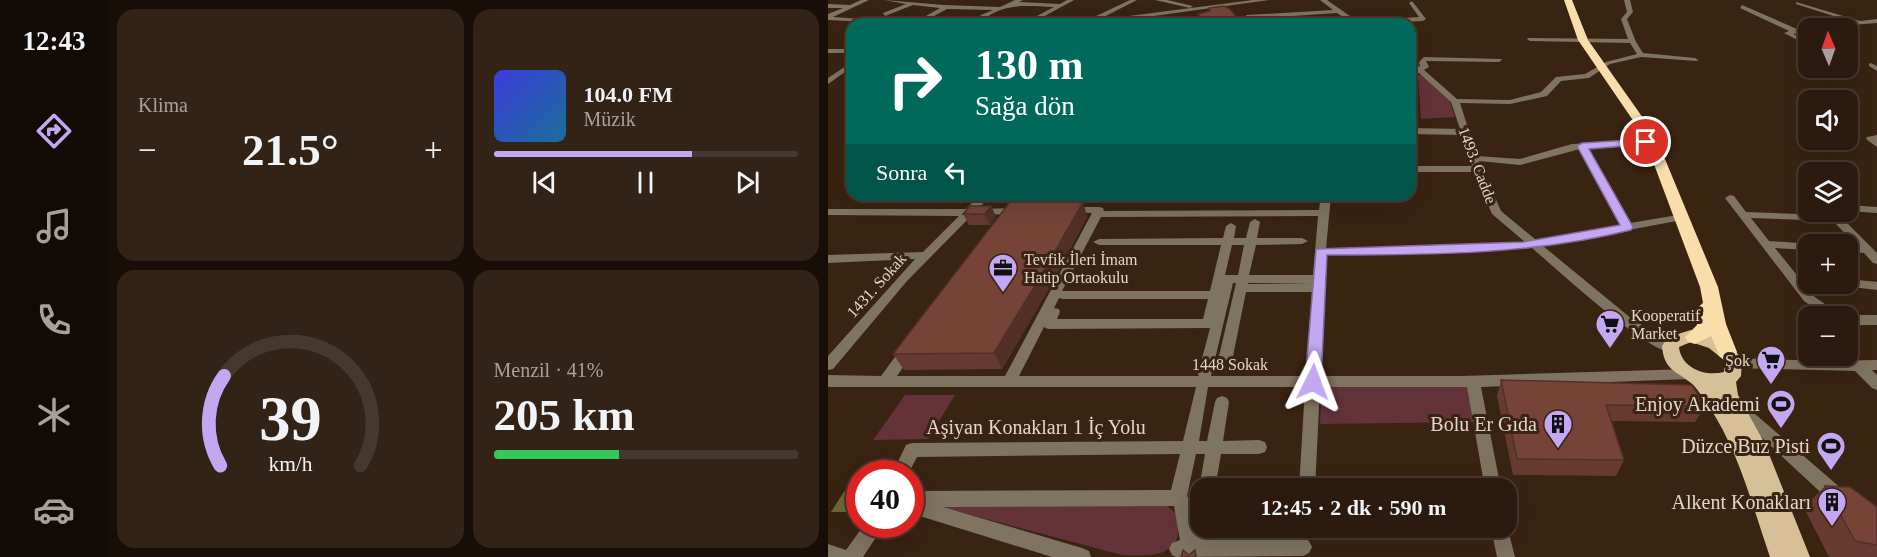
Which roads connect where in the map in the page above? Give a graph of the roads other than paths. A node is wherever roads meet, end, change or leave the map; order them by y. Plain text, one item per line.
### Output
1 (867, 0) edge
2 (887, 0) edge
3 (957, 0) edge
4 (1020, 0) edge
5 (1071, 0) edge
6 (1134, 0) edge
7 (1158, 0) edge
8 (1266, 0) edge
9 (1323, 0) edge
10 (1563, 0) edge
11 (1568, 0) edge
12 (1627, 0) edge
13 (914, 3) junction
14 (1412, 3) dead end
15 (1798, 3) dead end
16 (1009, 4) junction
17 (1060, 5) junction
18 (828, 6) edge
19 (853, 6) junction
20 (944, 7) junction
21 (1742, 7) dead end
22 (999, 8) junction
23 (1199, 8) junction
24 (1339, 11) junction
25 (1170, 12) junction
26 (885, 14) dead end
27 (828, 17) edge
28 (1247, 17) dead end
29 (925, 18) edge
30 (981, 18) edge
31 (1036, 18) edge
32 (1096, 18) edge
33 (1130, 18) edge
34 (1175, 18) dead end
35 (1349, 18) edge
36 (1845, 18) edge
37 (846, 19) edge
38 (1416, 19) edge
39 (1877, 21) edge
40 (1858, 22) edge
41 (1795, 31) junction
42 (1798, 31) edge
43 (1798, 38) edge
44 (1530, 39) dead end
45 (1581, 40) junction
46 (1633, 41) junction
47 (828, 51) edge
48 (846, 51) edge
49 (1641, 55) junction
50 (1499, 60) dead end
51 (1695, 60) dead end
52 (1416, 67) edge
53 (1600, 67) junction
54 (846, 68) edge
55 (1416, 68) edge
56 (1494, 68) dead end
57 (1416, 69) edge
58 (828, 82) edge
59 (1455, 101) junction
60 (1416, 132) edge
61 (1465, 132) junction
62 (1877, 138) edge
63 (1646, 142) junction
64 (1877, 144) edge
65 (1582, 146) junction
66 (1473, 158) junction
67 (1416, 169) edge
68 (1478, 169) junction
69 (1730, 198) dead end
70 (981, 201) edge
71 (1325, 201) edge
72 (1858, 209) edge
73 (1031, 210) edge
74 (1054, 210) edge
75 (1877, 210) edge
76 (973, 211) junction
77 (828, 212) edge
78 (1098, 212) junction
79 (1324, 213) junction
80 (1744, 215) junction
81 (1798, 215) edge
82 (1678, 218) junction
83 (1255, 222) dead end
84 (1840, 222) edge
85 (1231, 226) dead end
86 (1627, 227) junction
87 (1302, 241) dead end
88 (1099, 242) dead end
89 (1228, 242) junction
90 (1251, 242) junction
91 (1534, 244) junction
92 (1766, 244) junction
93 (1798, 246) edge
94 (1858, 250) edge
95 (1867, 250) junction
96 (1320, 252) junction
97 (927, 255) junction
98 (828, 259) edge
99 (1877, 260) edge
100 (1075, 272) dead end
101 (1791, 278) junction
102 (1798, 278) edge
103 (1223, 279) junction
104 (1242, 283) junction
105 (1319, 284) junction
106 (1858, 284) edge
107 (1877, 286) edge
108 (1215, 295) junction
109 (1063, 296) junction
110 (1819, 306) edge
111 (1858, 320) edge
112 (1877, 320) edge
113 (1695, 337) junction
114 (913, 343) edge
115 (1669, 348) junction
116 (1226, 356) dead end
117 (828, 365) edge
118 (1729, 365) junction
119 (1877, 365) edge
120 (1859, 366) junction
121 (1689, 373) junction
122 (1205, 374) dead end
123 (828, 381) edge
124 (885, 381) junction
125 (1009, 381) junction
126 (1313, 382) junction
127 (1473, 382) junction
128 (1877, 384) edge
129 (1201, 393) dead end
130 (1222, 402) dead end
131 (1735, 410) junction
132 (1215, 447) junction
133 (1259, 447) dead end
134 (1187, 449) junction
135 (907, 460) edge
136 (1209, 478) edge
137 (1308, 478) edge
138 (1491, 478) edge
139 (1178, 498) junction
140 (924, 499) edge
141 (924, 509) edge
142 (1854, 510) edge
143 (866, 538) edge
144 (1502, 538) edge
145 (1304, 541) edge
146 (1229, 546) edge
147 (1180, 547) edge
148 (828, 553) edge
149 (840, 557) edge
150 (852, 557) edge
151 (1082, 557) edge
152 (1506, 557) edge
153 (1782, 557) edge
154 (1798, 557) edge

1 - 19 street
2 - 13 street
3 - 20 street
4 - 16 street
5 - 17 street
6 - 32 street
7 - 23 street
8 - 23 street
9 - 24 street
10 - 45 highway
11 - 45 highway
12 - 46 street
13 - 20 street
13 - 26 street
14 - 38 street
15 - 36 street
16 - 17 street
16 - 22 street
17 - 31 street
18 - 19 street
19 - 27 street
20 - 22 street
20 - 29 street
21 - 41 street
22 - 30 street
23 - 25 street
24 - 28 street
24 - 35 street
25 - 33 street
25 - 34 street
27 - 37 street
39 - 40 street
41 - 42 street
41 - 43 street
44 - 45 street
45 - 46 street
45 - 53 highway
46 - 49 street
47 - 48 street
49 - 51 street
49 - 53 street
50 - 52 street
53 - 59 street
53 - 63 highway
53 - 118 highway
54 - 58 street
55 - 56 street
57 - 59 street
59 - 61 street, 1493. Cadde
60 - 61 street
61 - 66 street, 1493. Cadde
62 - 64 street
63 - 65 street
63 - 82 highway
65 - 66 street
65 - 86 street
66 - 68 street, 1493. Cadde
67 - 68 street
68 - 91 street, 1493. Cadde
69 - 80 street
70 - 76 street, 1431. Sokak
71 - 79 street
72 - 75 street
73 - 76 street
74 - 78 street
76 - 77 street
76 - 97 street, 1431. Sokak
78 - 79 street
78 - 125 street
79 - 96 street
80 - 81 street
80 - 92 street
82 - 86 street
82 - 113 highway
83 - 90 street
84 - 95 street
85 - 89 street
86 - 91 street
87 - 90 street
88 - 89 street
89 - 90 street
89 - 103 street
90 - 104 street
91 - 96 street
91 - 115 street, 1493. Cadde
92 - 93 street
92 - 101 street
94 - 95 street
95 - 99 street
96 - 105 street
97 - 98 street
97 - 117 street, 1431. Sokak
100 - 109 street
101 - 102 street
101 - 110 street
103 - 104 street
103 - 108 street
103 - 122 street
104 - 105 street
104 - 116 street
105 - 126 street
106 - 107 street
108 - 109 street
108 - 109 street
111 - 112 street
113 - 115 main road
113 - 118 main road
114 - 124 street
115 - 121 main road
118 - 120 street
118 - 121 main road
118 - 131 main road
119 - 120 street
120 - 128 street
121 - 127 street, 1448 Sokak
121 - 153 main road
123 - 124 street, 1448 Sokak
124 - 125 street, 1448 Sokak
125 - 126 street, 1448 Sokak
126 - 127 street, 1448 Sokak
126 - 137 street
127 - 138 street
129 - 134 street
130 - 132 street
131 - 142 street
131 - 154 main road
132 - 133 street, Aşiyan Konakları 1 İç Yolu
132 - 134 street, Aşiyan Konakları 1 İç Yolu
132 - 136 street
134 - 135 street, Aşiyan Konakları 1 İç Yolu
134 - 139 street
139 - 140 street
139 - 147 street
141 - 151 street
143 - 150 street
144 - 152 street
145 - 146 street
146 - 147 street
148 - 149 street

